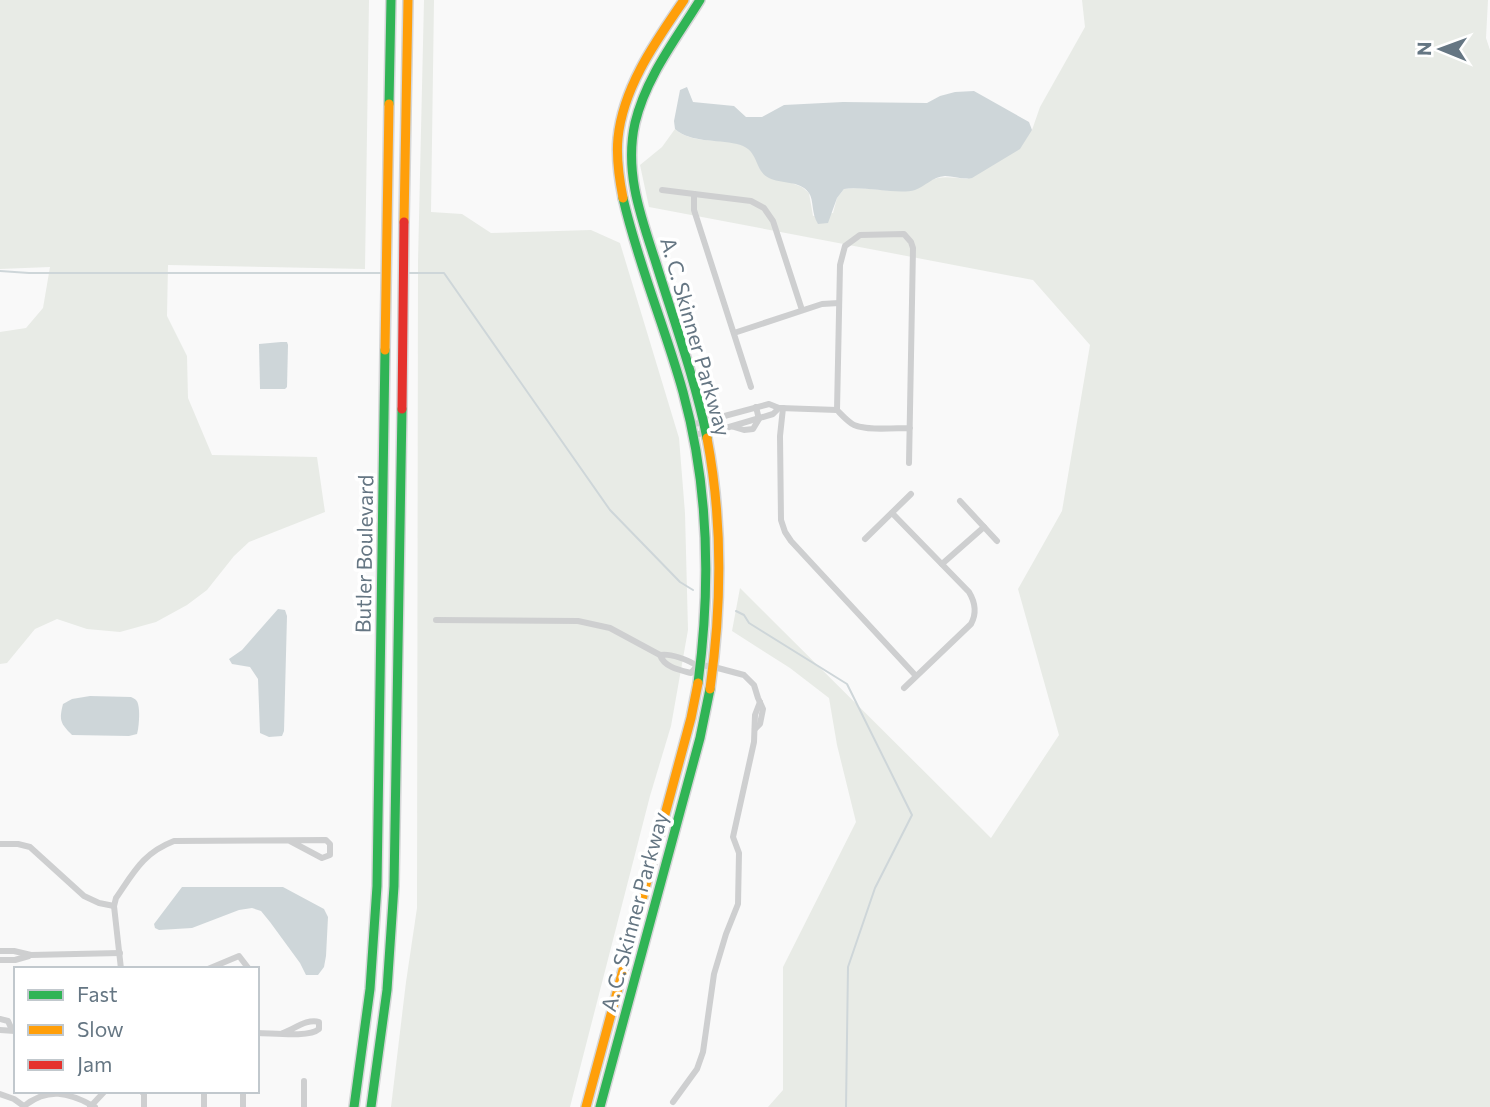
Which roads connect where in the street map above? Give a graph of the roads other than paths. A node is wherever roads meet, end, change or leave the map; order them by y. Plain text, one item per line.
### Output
1 (391, 0) edge
2 (408, 0) edge
3 (684, 0) edge
4 (700, 0) edge
5 (662, 190) dead end
6 (694, 194) junction
7 (839, 303) junction
8 (802, 310) junction
9 (734, 332) junction
10 (751, 387) dead end
11 (755, 407) junction
12 (781, 408) junction
13 (837, 410) junction
14 (759, 419) junction
15 (704, 422) junction
16 (910, 428) junction
17 (692, 430) junction
18 (706, 433) junction
19 (909, 463) dead end
20 (911, 494) dead end
21 (960, 501) dead end
22 (892, 513) junction
23 (984, 527) junction
24 (865, 539) dead end
25 (997, 541) dead end
26 (942, 564) junction
27 (436, 620) dead end
28 (699, 666) junction
29 (714, 667) junction
30 (916, 676) junction
31 (904, 688) dead end
32 (290, 841) junction
33 (0, 844) edge
34 (114, 906) junction
35 (0, 951) edge
36 (120, 953) junction
37 (31, 955) junction
38 (0, 962) edge
39 (121, 967) edge
40 (213, 967) edge
41 (247, 967) edge
42 (0, 1019) edge
43 (0, 1030) edge
44 (14, 1031) edge
45 (259, 1033) edge
46 (283, 1033) junction
47 (304, 1081) dead end
48 (0, 1094) edge
49 (673, 1102) dead end
50 (93, 1106) edge
51 (24, 1107) edge
52 (304, 1107) edge
53 (354, 1107) edge
54 (371, 1107) edge
55 (586, 1107) edge
56 (600, 1107) edge

1 - 53 main road, Butler Boulevard
2 - 54 main road, Butler Boulevard
3 - 17 main road, A. C. Skinner Parkway
4 - 15 main road, A. C. Skinner Parkway
5 - 6 street
6 - 8 street
6 - 9 street
7 - 8 street
7 - 13 street
7 - 16 street
8 - 9 street
9 - 10 street
11 - 12 street
11 - 14 street
11 - 15 street
12 - 13 street
12 - 14 street
12 - 30 street
13 - 16 street
14 - 18 street
15 - 17 street
15 - 18 main road, A. C. Skinner Parkway
16 - 19 street
17 - 18 street
17 - 28 main road, A. C. Skinner Parkway
18 - 29 main road, A. C. Skinner Parkway
20 - 22 street
21 - 23 street
22 - 24 street
22 - 26 street
23 - 25 street
23 - 26 street
26 - 30 street
27 - 28 street
28 - 29 street
28 - 55 main road, A. C. Skinner Parkway
29 - 49 street
29 - 56 main road, A. C. Skinner Parkway
30 - 31 street
32 - 32 street
32 - 34 street
33 - 34 street
34 - 36 street
35 - 37 street
36 - 37 street
36 - 39 street
37 - 38 street
40 - 41 street
42 - 44 street
43 - 44 street
45 - 46 street
46 - 46 street
47 - 52 street
48 - 51 street
50 - 51 street

